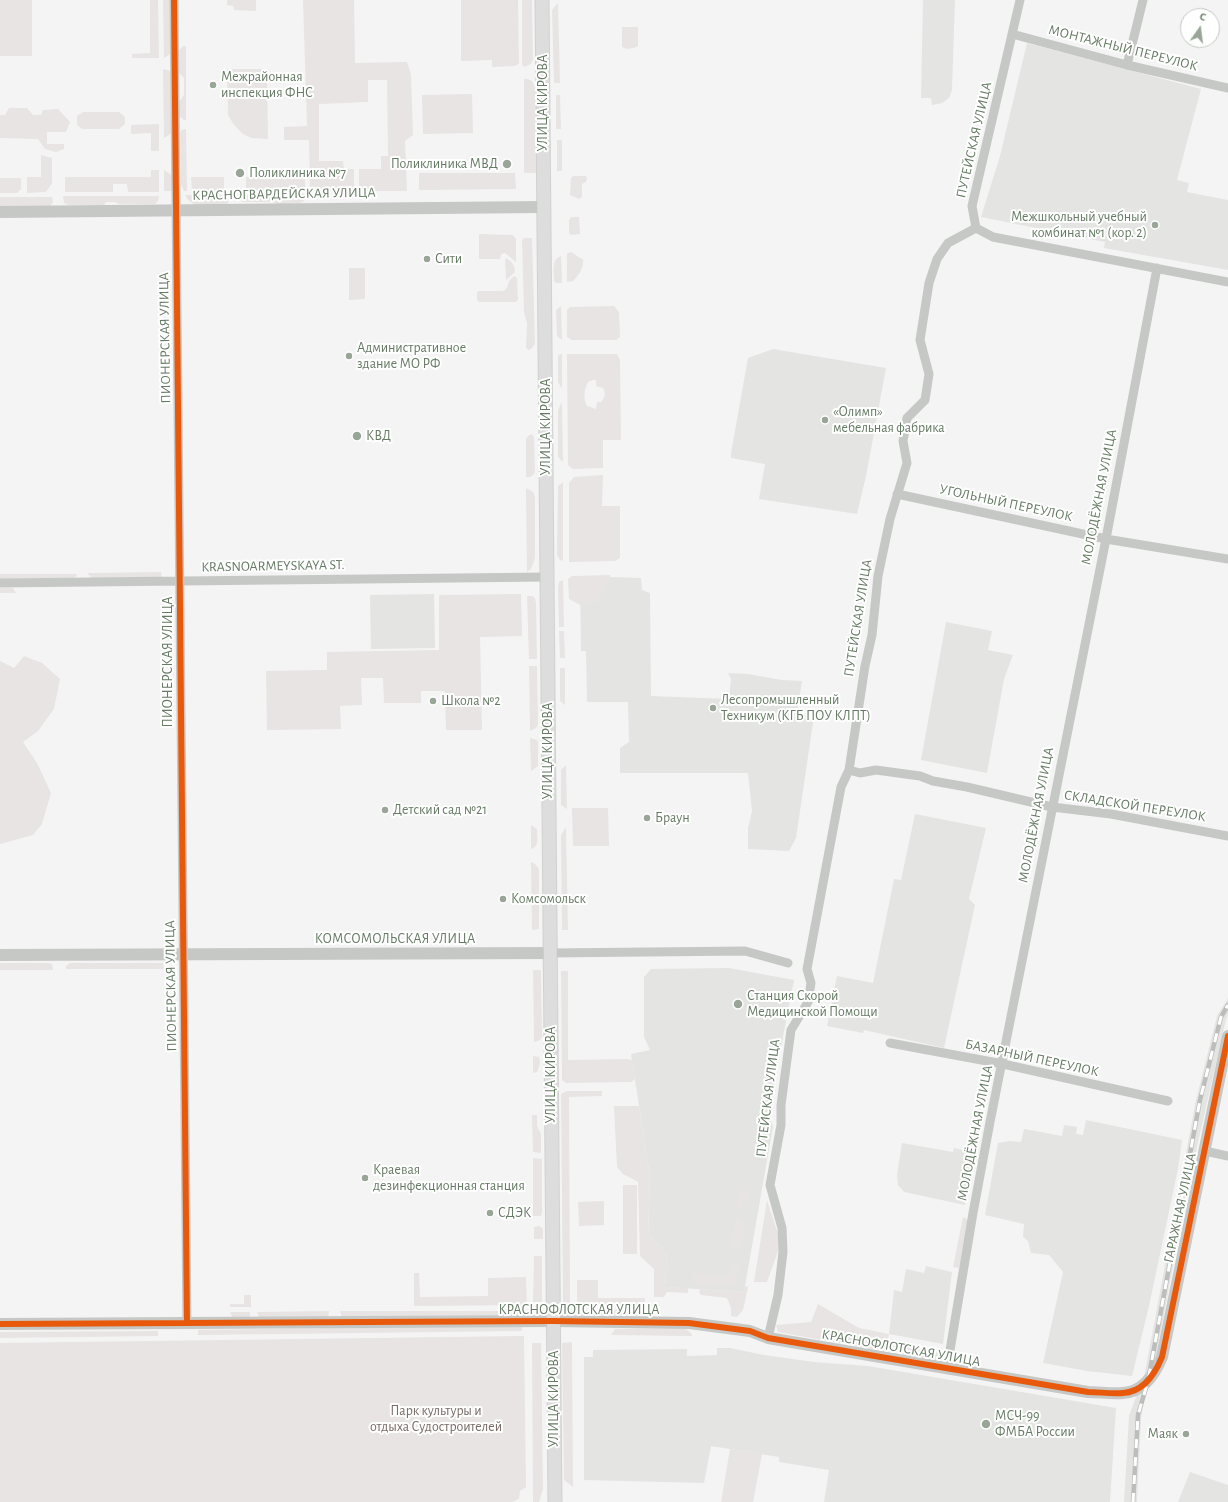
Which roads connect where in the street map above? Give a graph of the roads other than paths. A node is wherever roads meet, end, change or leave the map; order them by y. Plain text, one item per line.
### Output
1 (174, 0) edge
2 (542, 0) edge
3 (1020, 0) edge
4 (1143, 0) edge
5 (1012, 34) junction
6 (1127, 65) junction
7 (1228, 88) edge
8 (544, 207) junction
9 (176, 210) junction
10 (0, 212) edge
11 (976, 228) junction
12 (1157, 268) junction
13 (1228, 282) edge
14 (897, 494) junction
15 (1106, 539) junction
16 (1228, 559) edge
17 (547, 577) junction
18 (180, 581) junction
19 (0, 582) edge
20 (849, 770) junction
21 (1052, 807) junction
22 (1228, 836) edge
23 (550, 953) junction
24 (0, 955) edge
25 (183, 955) junction
26 (788, 963) dead end
27 (1228, 1036) edge
28 (890, 1043) dead end
29 (1003, 1064) junction
30 (1168, 1101) dead end
31 (1205, 1151) junction
32 (1228, 1156) edge
33 (553, 1321) junction
34 (187, 1323) junction
35 (0, 1324) edge
36 (768, 1338) junction
37 (947, 1368) junction
38 (1148, 1381) joint
39 (555, 1502) edge

1 - 9 street, ПИОНЕРСКАЯ УЛИЦА
2 - 8 main road, УЛИЦА КИРОВА
3 - 5 street, ПУТЕЙСКАЯ УЛИЦА
4 - 6 street
5 - 6 street, МОНТАЖНЫЙ ПЕРЕУЛОК
5 - 11 street, ПУТЕЙСКАЯ УЛИЦА
6 - 7 street, МОНТАЖНЫЙ ПЕРЕУЛОК
8 - 9 street, КРАСНОГВАРДЕЙСКАЯ УЛИЦА
8 - 17 main road, УЛИЦА КИРОВА
9 - 10 street, КРАСНОГВАРДЕЙСКАЯ УЛИЦА
9 - 18 street, ПИОНЕРСКАЯ УЛИЦА
11 - 12 street
11 - 14 street, ПУТЕЙСКАЯ УЛИЦА
12 - 13 street
12 - 15 street, МОЛОДЁЖНАЯ УЛИЦА
14 - 15 street, УГОЛЬНЫЙ ПЕРЕУЛОК
14 - 20 street, ПУТЕЙСКАЯ УЛИЦА
15 - 16 street, УГОЛЬНЫЙ ПЕРЕУЛОК
15 - 21 street, МОЛОДЁЖНАЯ УЛИЦА
17 - 18 street, KRASNOARMEYSKAYA ST.
17 - 23 main road, УЛИЦА КИРОВА
18 - 19 street, KRASNOARMEYSKAYA ST.
18 - 25 street, ПИОНЕРСКАЯ УЛИЦА
20 - 21 street, СКЛАДСКОЙ ПЕРЕУЛОК
20 - 36 street, ПУТЕЙСКАЯ УЛИЦА
21 - 22 street, СКЛАДСКОЙ ПЕРЕУЛОК
21 - 29 street, МОЛОДЁЖНАЯ УЛИЦА
23 - 25 street, КОМСОМОЛЬСКАЯ УЛИЦА
23 - 26 street, КОМСОМОЛЬСКАЯ УЛИЦА
23 - 33 main road, УЛИЦА КИРОВА
24 - 25 street, КОМСОМОЛЬСКАЯ УЛИЦА
25 - 34 street, ПИОНЕРСКАЯ УЛИЦА
27 - 31 street, ГАРАЖНАЯ УЛИЦА
28 - 29 street, БАЗАРНЫЙ ПЕРЕУЛОК
29 - 30 street, БАЗАРНЫЙ ПЕРЕУЛОК
29 - 37 street, МОЛОДЁЖНАЯ УЛИЦА
31 - 32 street
31 - 38 street, ГАРАЖНАЯ УЛИЦА
33 - 34 street, КРАСНОФЛОТСКАЯ УЛИЦА
33 - 36 street, КРАСНОФЛОТСКАЯ УЛИЦА
33 - 39 main road, УЛИЦА КИРОВА
34 - 35 street, КРАСНОФЛОТСКАЯ УЛИЦА
36 - 37 street, КРАСНОФЛОТСКАЯ УЛИЦА
37 - 38 street, КРАСНОФЛОТСКАЯ УЛИЦА

